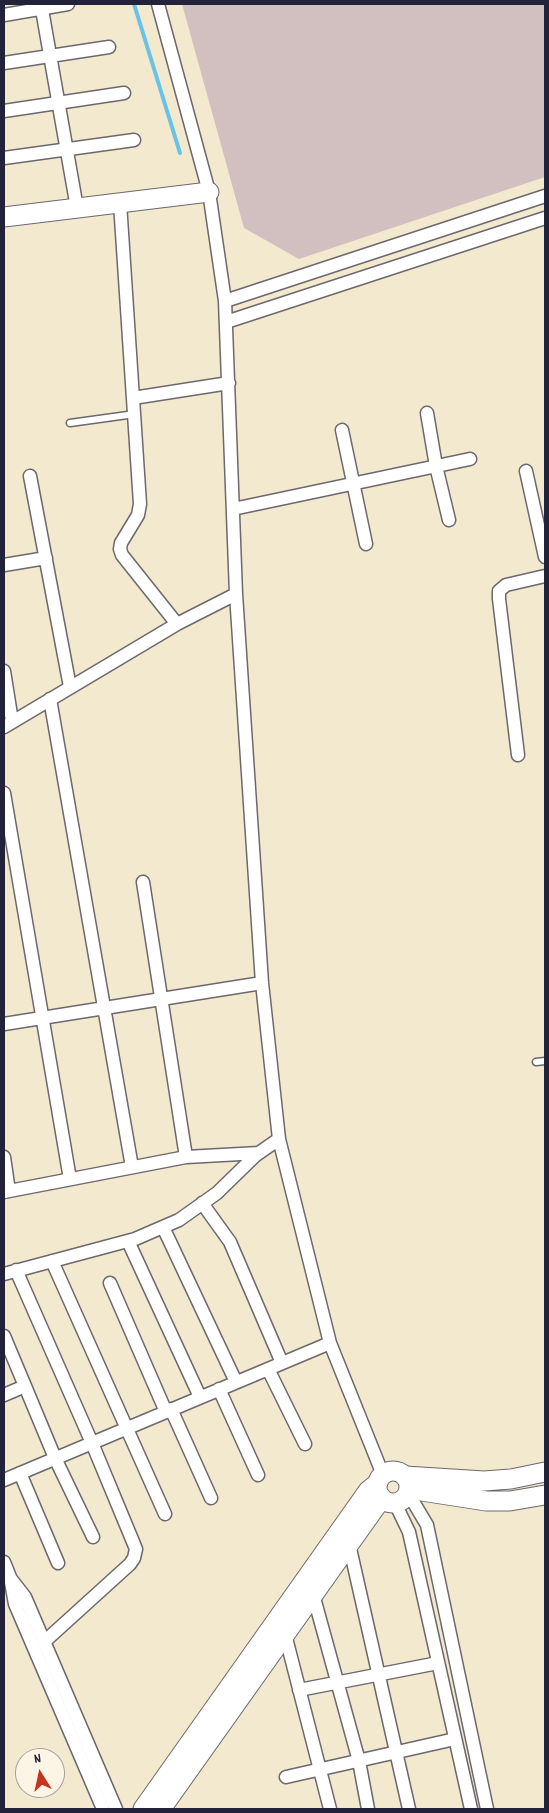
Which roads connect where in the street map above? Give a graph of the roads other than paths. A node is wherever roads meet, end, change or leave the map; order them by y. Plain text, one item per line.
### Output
1 (68, 4) edge
2 (158, 4) edge
3 (42, 6) edge
4 (4, 15) edge
5 (109, 47) dead end
6 (50, 56) junction
7 (4, 63) edge
8 (124, 92) dead end
9 (59, 104) junction
10 (4, 111) edge
11 (134, 140) dead end
12 (66, 149) junction
13 (4, 158) edge
14 (209, 192) junction
15 (545, 196) edge
16 (120, 203) junction
17 (77, 208) junction
18 (4, 218) edge
19 (545, 218) edge
20 (225, 301) junction
21 (226, 322) junction
22 (229, 383) junction
23 (134, 398) junction
24 (427, 413) dead end
25 (134, 414) junction
26 (70, 423) dead end
27 (342, 430) dead end
28 (470, 459) dead end
29 (436, 466) junction
30 (526, 470) dead end
31 (30, 476) dead end
32 (354, 483) junction
33 (233, 509) junction
34 (449, 520) dead end
35 (366, 544) dead end
36 (545, 556) edge
37 (46, 558) junction
38 (4, 565) edge
39 (545, 576) edge
40 (236, 594) junction
41 (177, 624) junction
42 (4, 671) edge
43 (70, 687) junction
44 (50, 699) junction
45 (8, 724) edge
46 (518, 755) dead end
47 (4, 794) edge
48 (143, 882) dead end
49 (262, 983) junction
50 (160, 999) junction
51 (104, 1008) junction
52 (43, 1018) junction
53 (4, 1024) edge
54 (545, 1061) edge
55 (536, 1062) dead end
56 (279, 1139) junction
57 (259, 1153) junction
58 (186, 1157) junction
59 (4, 1158) edge
60 (132, 1167) junction
61 (70, 1179) junction
62 (6, 1191) edge
63 (202, 1203) junction
64 (163, 1227) junction
65 (128, 1241) junction
66 (52, 1261) junction
67 (10, 1272) edge
68 (110, 1283) dead end
69 (4, 1336) edge
70 (330, 1342) junction
71 (282, 1363) junction
72 (268, 1369) junction
73 (236, 1382) junction
74 (25, 1386) junction
75 (219, 1389) junction
76 (4, 1395) edge
77 (200, 1397) junction
78 (169, 1410) junction
79 (128, 1428) junction
80 (92, 1442) junction
81 (305, 1444) dead end
82 (55, 1458) junction
83 (545, 1472) edge
84 (20, 1473) junction
85 (258, 1475) dead end
86 (4, 1480) edge
87 (394, 1488) junction
88 (545, 1494) edge
89 (211, 1498) dead end
90 (165, 1514) dead end
91 (93, 1537) dead end
92 (348, 1544) junction
93 (4, 1562) edge
94 (58, 1563) dead end
95 (10, 1577) junction
96 (313, 1594) junction
97 (285, 1634) junction
98 (44, 1642) junction
99 (438, 1663) junction
100 (379, 1675) junction
101 (337, 1682) junction
102 (299, 1690) junction
103 (455, 1740) junction
104 (396, 1752) junction
105 (359, 1761) junction
106 (320, 1770) junction
107 (286, 1777) dead end
108 (486, 1806) edge
109 (103, 1809) edge
110 (116, 1809) edge
111 (143, 1809) edge
112 (160, 1809) edge
113 (330, 1809) edge
114 (368, 1809) edge
115 (409, 1809) edge
116 (471, 1809) edge

1 - 3 street
2 - 14 street
3 - 4 street
3 - 6 street
5 - 6 street
6 - 7 street
6 - 9 street
8 - 9 street
9 - 10 street
9 - 12 street
11 - 12 street
12 - 13 street
12 - 17 street
14 - 16 main road
14 - 20 street
15 - 20 street
16 - 17 main road
16 - 23 street
17 - 18 main road
19 - 21 street
20 - 21 street
21 - 22 street
22 - 23 street
22 - 33 street
23 - 25 street
24 - 29 street
25 - 26 lane
25 - 41 street
27 - 32 street
28 - 29 street
29 - 32 street
29 - 34 street
30 - 36 street
31 - 37 street
32 - 33 street
32 - 35 street
33 - 40 street
37 - 38 street
37 - 43 street
39 - 46 street
40 - 41 street
40 - 49 street
41 - 43 street
42 - 45 street
43 - 44 street
44 - 45 street
44 - 51 street
47 - 52 street
48 - 50 street
49 - 50 street
49 - 56 street
50 - 51 street
50 - 58 street
51 - 52 street
51 - 60 street
52 - 53 street
52 - 61 street
54 - 55 lane
56 - 57 street
56 - 70 street
57 - 58 street
57 - 63 street
58 - 60 street
59 - 62 street
60 - 61 street
61 - 62 street
63 - 64 street
63 - 71 street
64 - 65 street
64 - 73 street
65 - 66 street
65 - 77 street
66 - 67 street
66 - 79 street
67 - 80 street
68 - 78 street
69 - 74 street
70 - 71 street
70 - 87 street
71 - 72 street
72 - 73 street
72 - 81 street
73 - 75 street
74 - 76 street
74 - 82 street
75 - 77 street
75 - 85 street
77 - 78 street
78 - 79 street
78 - 89 street
79 - 80 street
79 - 90 street
80 - 82 street
80 - 98 street
82 - 84 street
82 - 91 street
83 - 87 main road
84 - 86 street
84 - 94 street
87 - 88 main road
87 - 92 main road
87 - 99 street
87 - 108 street
87 - 111 main road
92 - 96 main road
92 - 100 street
93 - 95 street
95 - 98 street
95 - 109 street
96 - 97 main road
96 - 101 street
97 - 102 street
97 - 112 main road
98 - 110 street
99 - 100 street
99 - 103 street
100 - 101 street
100 - 104 street
101 - 102 street
101 - 105 street
102 - 106 street
103 - 104 street
103 - 116 street
104 - 105 street
104 - 115 street
105 - 106 street
105 - 114 street
106 - 107 street
106 - 113 street

